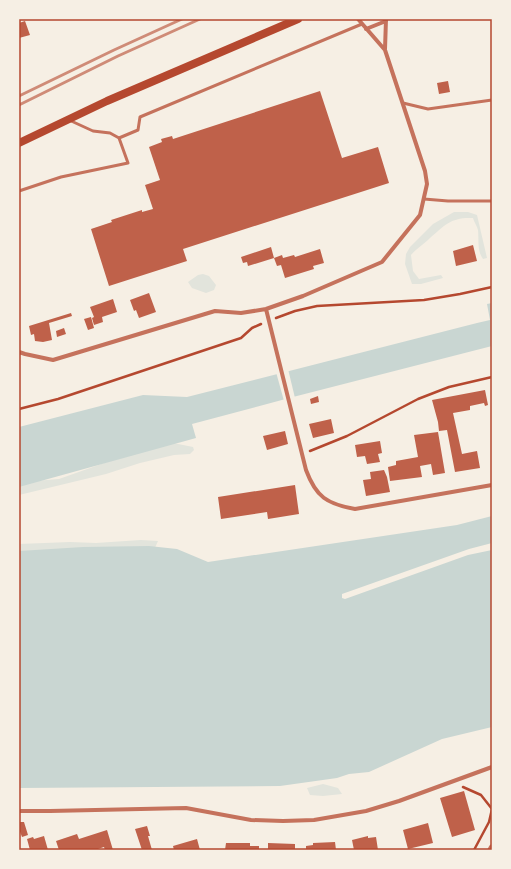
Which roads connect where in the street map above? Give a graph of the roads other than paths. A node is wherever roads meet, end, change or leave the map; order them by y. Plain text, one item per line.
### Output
1 (298, 19) edge
2 (358, 19) edge
3 (386, 20) edge
4 (362, 24) junction
5 (366, 29) junction
6 (385, 50) junction
7 (492, 100) edge
8 (402, 103) junction
9 (68, 120) junction
10 (119, 138) junction
11 (19, 142) edge
12 (19, 190) edge
13 (424, 199) junction
14 (492, 201) edge
15 (266, 309) junction
16 (19, 352) edge
17 (492, 485) edge
18 (492, 767) edge
19 (19, 811) edge

1 - 9 main road
2 - 4 street
3 - 5 street
3 - 6 street
4 - 5 street
4 - 10 lane
5 - 6 street
6 - 8 street
7 - 8 lane
8 - 13 street
9 - 10 lane
9 - 11 main road
10 - 12 lane
13 - 14 lane
13 - 15 street
15 - 16 street
15 - 17 street
18 - 19 street

